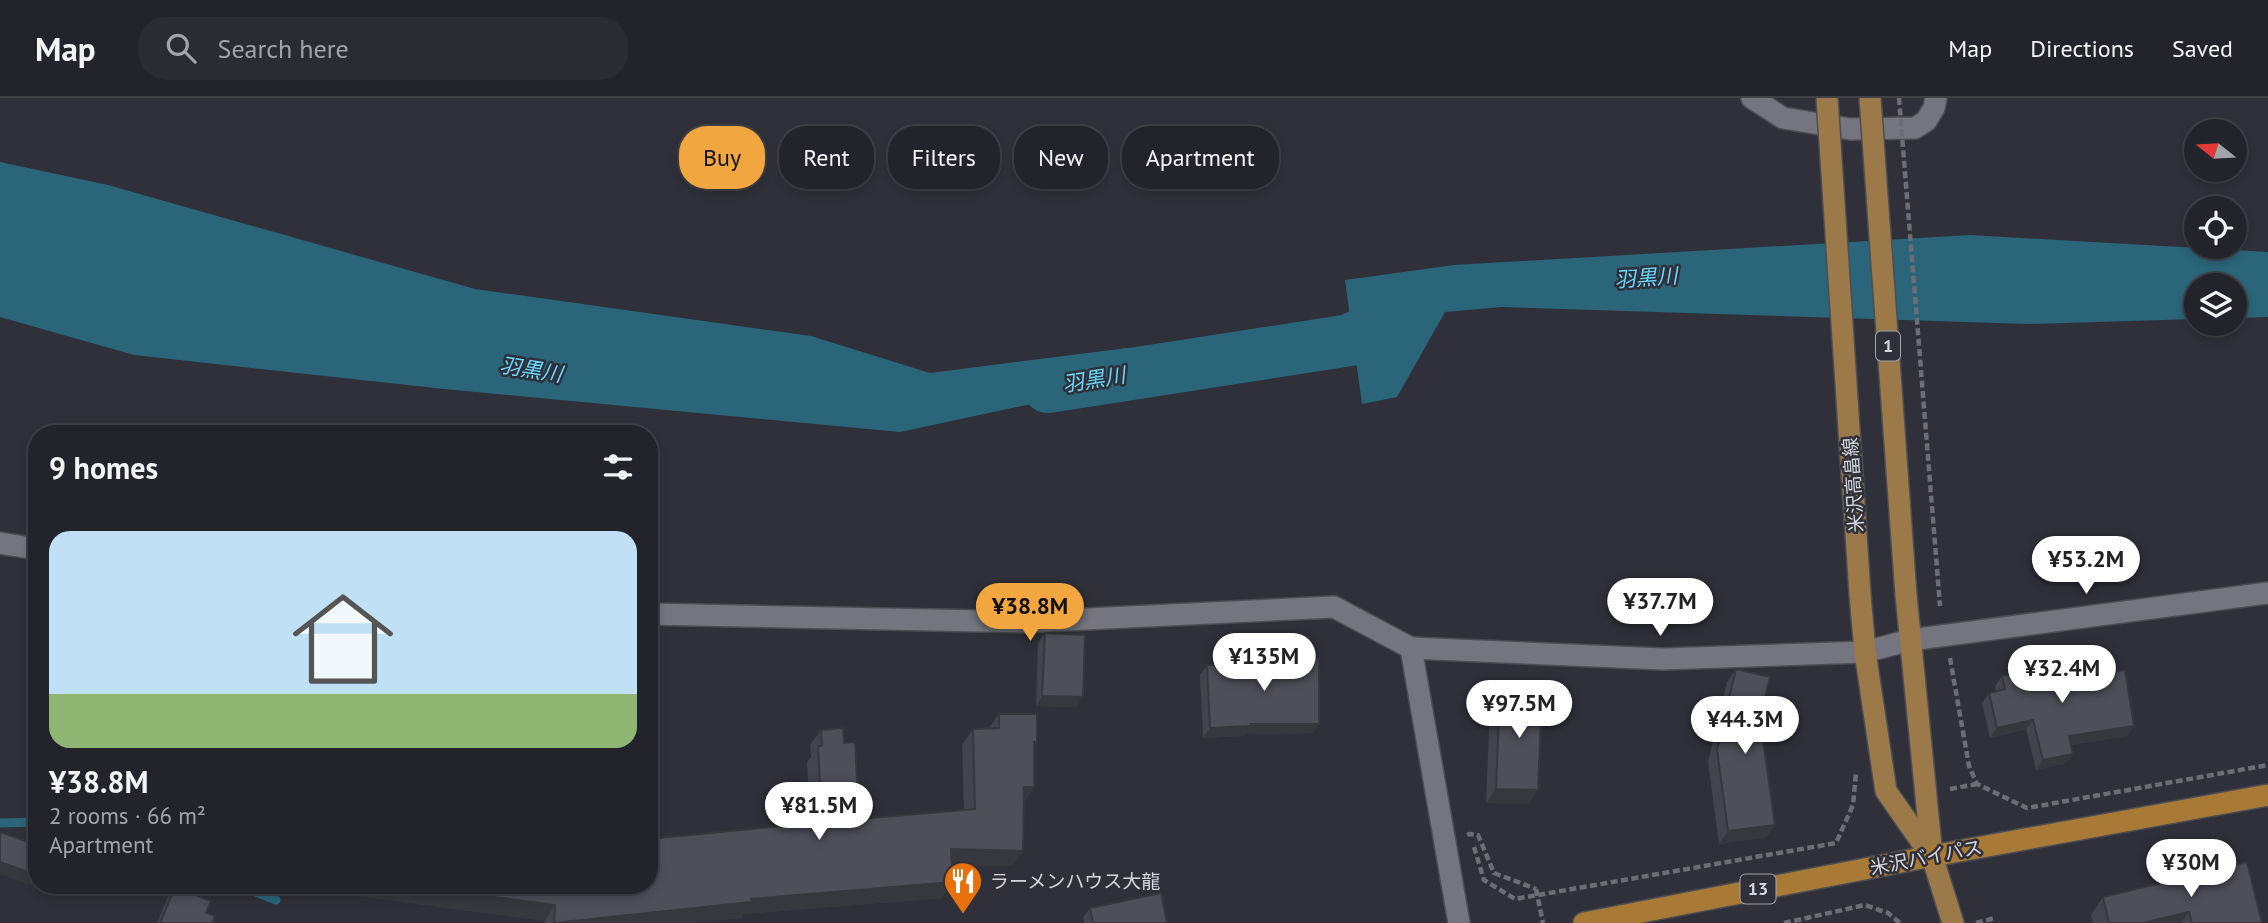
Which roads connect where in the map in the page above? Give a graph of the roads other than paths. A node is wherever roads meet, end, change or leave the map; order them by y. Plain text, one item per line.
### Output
1 (1752, 98) edge
2 (1827, 98) edge
3 (1870, 98) edge
4 (1936, 98) edge
5 (0, 543) edge
6 (28, 548) edge
7 (2268, 593) edge
8 (658, 614) edge
9 (1910, 640) junction
10 (1411, 648) junction
11 (1866, 652) junction
12 (2268, 795) edge
13 (1932, 856) junction
14 (1459, 923) edge
15 (1584, 923) edge
16 (1953, 923) edge

1 - 4 street
2 - 11 main road, 米沢高畠線 / 1, bridge
3 - 9 main road, 米沢高畠線 / 1, bridge
5 - 6 street
7 - 9 street
8 - 10 street
9 - 11 street
9 - 13 main road, 米沢高畠線 / 1
10 - 11 street
10 - 14 street
11 - 13 main road, 米沢高畠線 / 1
12 - 13 highway, 米沢バイパス / 13
13 - 15 highway, 米沢バイパス / 13
13 - 16 main road, 米沢高畠線 / 1

